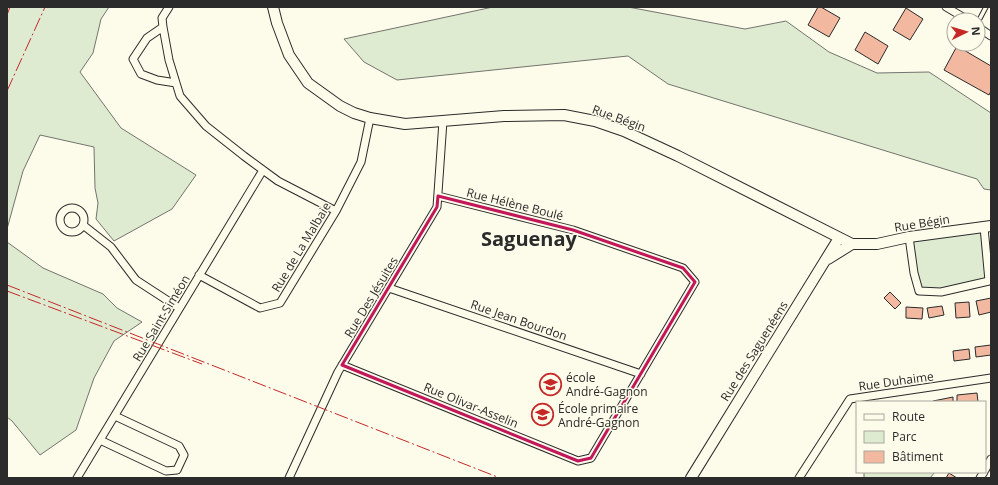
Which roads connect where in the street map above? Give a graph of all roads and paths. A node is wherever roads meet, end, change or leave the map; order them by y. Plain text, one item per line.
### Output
1 (169, 7) edge
2 (273, 7) edge
3 (163, 27) junction
4 (176, 83) junction
5 (370, 118) junction
6 (443, 121) junction
7 (263, 170) junction
8 (438, 196) junction
9 (336, 211) junction
10 (83, 225) dead end
11 (988, 227) edge
12 (909, 237) junction
13 (839, 238) junction
14 (852, 244) junction
15 (825, 261) junction
16 (199, 275) junction
17 (389, 288) junction
18 (179, 308) junction
19 (342, 365) junction
20 (641, 374) junction
21 (991, 378) edge
22 (115, 416) junction
23 (100, 440) junction
24 (77, 478) edge
25 (290, 478) edge
26 (691, 478) edge
27 (799, 478) edge

1 - 3 street
2 - 5 street, Rue Bégin
3 - 4 street
3 - 4 street
4 - 7 street
5 - 6 street, Rue Bégin
5 - 9 street, Rue de La Malbaie
6 - 8 street, Rue Des Jésuites
6 - 13 street, Rue Bégin
7 - 9 street
7 - 16 street, Rue Saint-Siméon
8 - 17 street, Rue Des Jésuites
8 - 20 street, Rue Hélène Boulé
9 - 16 street, Rue de La Malbaie
10 - 18 street
11 - 12 street, Rue Bégin
11 - 12 street
12 - 14 street, Rue Bégin
13 - 14 street, Rue Bégin
13 - 15 street, Rue des Saguenéens
14 - 15 street
15 - 26 street, Rue des Saguenéens
16 - 18 street, Rue Saint-Siméon
17 - 19 street, Rue Des Jésuites
17 - 20 street, Rue Jean Bourdon
18 - 22 street, Rue Saint-Siméon
19 - 20 street, Rue Olivar-Asselin
19 - 25 street, Rue Des Jésuites
21 - 27 street, Rue Duhaime
22 - 23 street, Rue Saint-Siméon
22 - 23 street
23 - 24 street, Rue Saint-Siméon

